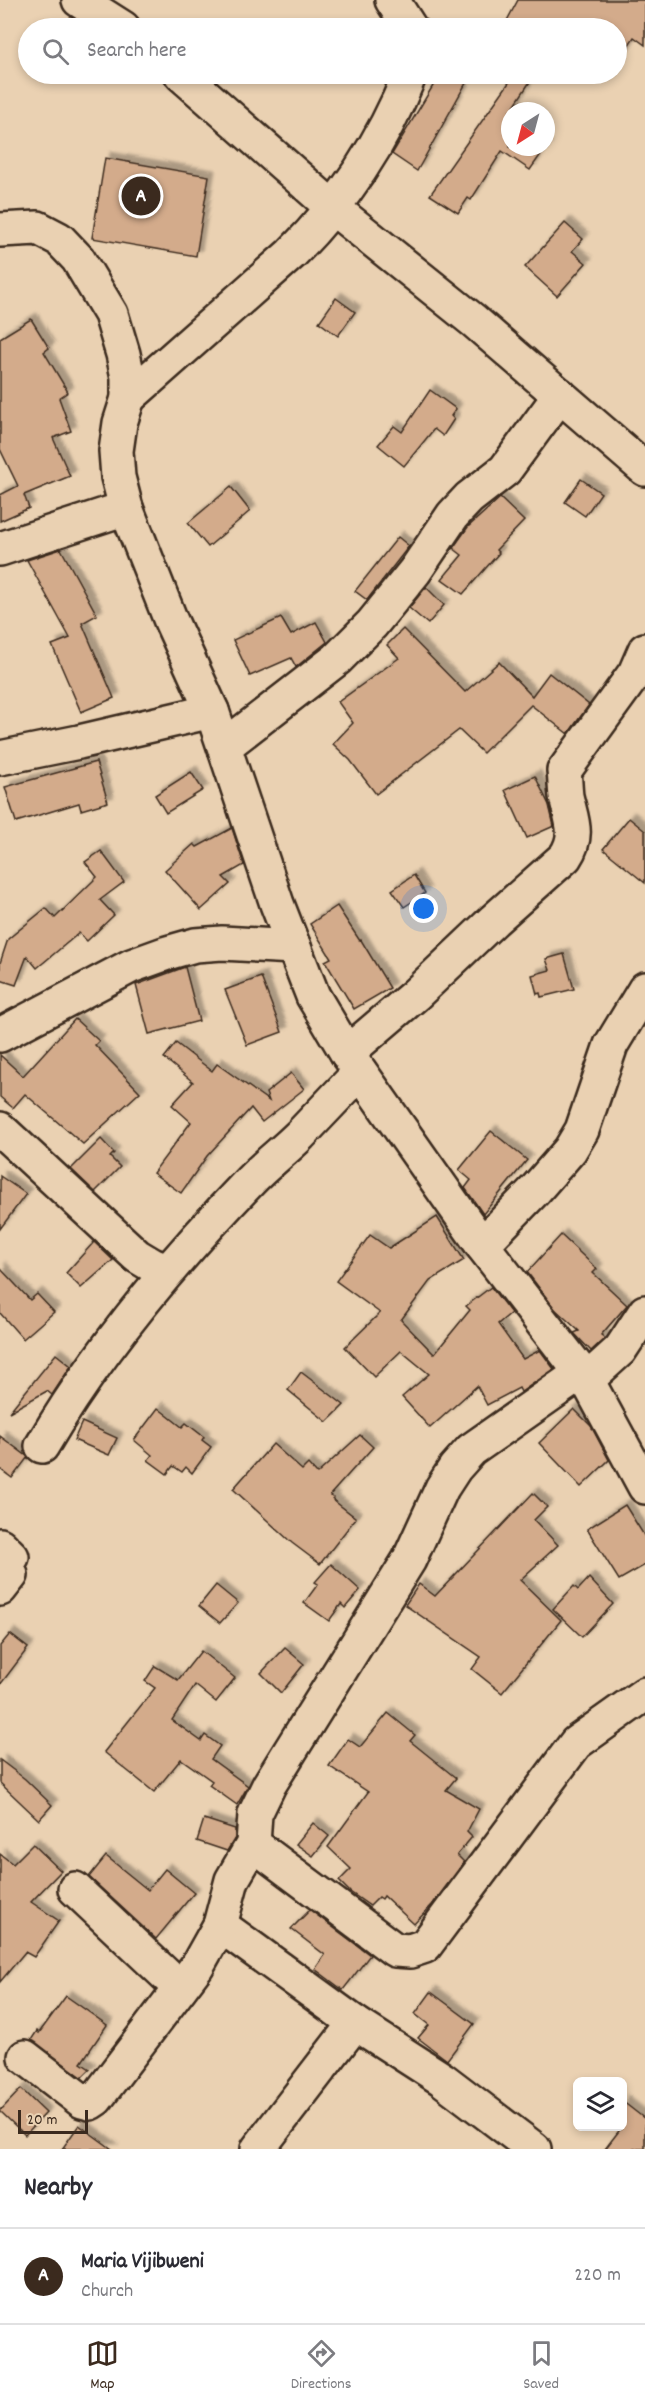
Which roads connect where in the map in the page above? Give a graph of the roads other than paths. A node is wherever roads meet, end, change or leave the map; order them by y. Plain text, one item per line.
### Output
1 (79, 0) edge
2 (392, 0) edge
3 (107, 18) edge
4 (404, 18) edge
5 (192, 84) edge
6 (405, 84) edge
7 (333, 208) junction
8 (0, 230) edge
9 (560, 394) junction
10 (128, 398) junction
11 (644, 467) edge
12 (126, 507) junction
13 (0, 549) edge
14 (645, 650) edge
15 (212, 711) junction
16 (225, 746) junction
17 (0, 758) edge
18 (294, 947) junction
19 (640, 1009) edge
20 (0, 1035) edge
21 (354, 1062) junction
22 (0, 1129) edge
23 (482, 1245) junction
24 (167, 1271) junction
25 (645, 1312) edge
26 (584, 1377) junction
27 (42, 1446) dead end
28 (645, 1488) edge
29 (645, 1694) edge
30 (254, 1844) junction
31 (75, 1889) dead end
32 (220, 1925) junction
33 (180, 1988) junction
34 (355, 2023) junction
35 (25, 2057) dead end
36 (495, 2137) edge
37 (258, 2149) edge
38 (534, 2149) edge

1 - 3 street
2 - 4 street
5 - 7 street
6 - 7 street
7 - 9 street
7 - 10 street
8 - 10 street
9 - 11 street
9 - 16 street
10 - 12 street
12 - 13 street
12 - 15 street
14 - 21 street
15 - 16 street
15 - 17 street
16 - 18 street
18 - 20 street
18 - 21 street
19 - 23 street
21 - 23 street
21 - 24 street
22 - 24 street
23 - 26 street
24 - 27 street
25 - 26 street
26 - 28 street
26 - 30 street
29 - 30 street
30 - 32 street
31 - 33 street
32 - 33 street
32 - 34 street
33 - 35 street
34 - 36 street
34 - 37 street
36 - 38 street

